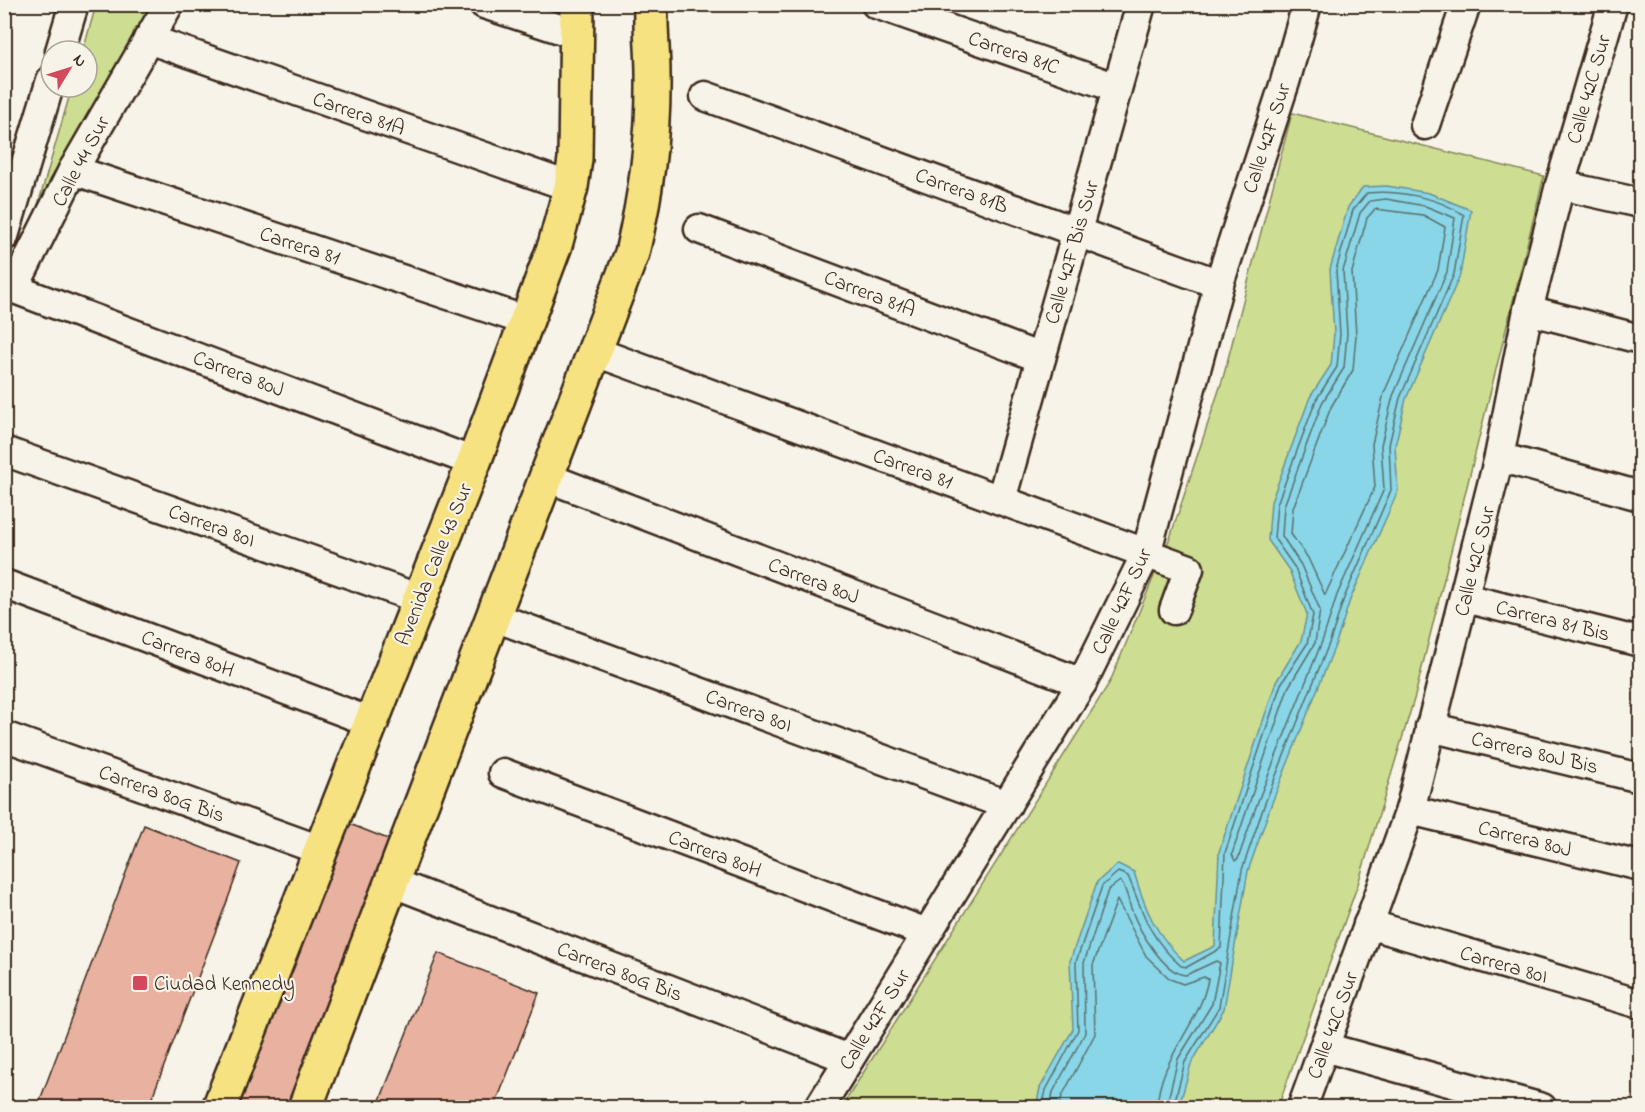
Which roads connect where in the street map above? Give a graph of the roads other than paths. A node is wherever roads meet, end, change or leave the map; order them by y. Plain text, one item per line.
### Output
1 (74, 4) edge
2 (169, 4) edge
3 (484, 4) edge
4 (651, 4) edge
5 (876, 4) edge
6 (1141, 4) edge
7 (1307, 4) edge
8 (1466, 4) edge
9 (1613, 4) edge
10 (577, 20) edge
11 (64, 39) edge
12 (148, 39) junction
13 (1117, 88) junction
14 (705, 96) dead end
15 (43, 99) edge
16 (1425, 125) dead end
17 (74, 170) junction
18 (13, 175) edge
19 (1560, 185) junction
20 (571, 187) junction
21 (1641, 204) edge
22 (699, 229) dead end
23 (1077, 232) junction
24 (4, 236) edge
25 (1219, 285) junction
26 (9, 287) edge
27 (1528, 310) junction
28 (527, 321) junction
29 (1641, 339) edge
30 (596, 352) junction
31 (1041, 358) junction
32 (4, 451) edge
33 (1499, 457) junction
34 (474, 462) junction
35 (546, 477) junction
36 (1641, 496) edge
37 (1001, 500) junction
38 (1146, 554) junction
39 (4, 584) edge
40 (1465, 598) junction
41 (420, 599) junction
42 (1174, 610) dead end
43 (492, 616) junction
44 (1641, 642) edge
45 (1082, 683) junction
46 (371, 722) junction
47 (1430, 727) junction
48 (4, 736) edge
49 (503, 773) dead end
50 (1641, 778) edge
51 (1006, 806) junction
52 (1410, 810) junction
53 (320, 850) junction
54 (1641, 866) edge
55 (391, 882) junction
56 (1368, 924) junction
57 (927, 933) junction
58 (1641, 1004) edge
59 (1323, 1047) junction
60 (849, 1059) junction
61 (219, 1107) edge
62 (305, 1107) edge
63 (819, 1107) edge
64 (1302, 1107) edge
65 (1542, 1107) edge

1 - 11 street
2 - 12 street, Calle 44 Sur
3 - 10 street
4 - 30 main road
5 - 13 street, Carrera 81C
6 - 13 street, Calle 42F Bis Sur
7 - 25 street, Calle 42F Sur
8 - 16 street
9 - 19 street, Calle 42C Sur
10 - 20 main road, Avenida Calle 43 Sur
12 - 17 street, Calle 44 Sur
12 - 20 street, Carrera 81A
13 - 23 street, Calle 42F Bis Sur
14 - 23 street, Carrera 81B
15 - 18 street
17 - 26 street, Calle 44 Sur
17 - 28 street, Carrera 81
18 - 24 street
19 - 21 street
19 - 27 street, Calle 42C Sur
20 - 28 main road, Avenida Calle 43 Sur
22 - 31 street, Carrera 81A
23 - 25 street, Carrera 81B
23 - 31 street, Calle 42F Bis Sur
25 - 38 street, Calle 42F Sur
26 - 34 street, Carrera 80J
27 - 29 street
27 - 33 street, Calle 42C Sur
28 - 34 main road, Avenida Calle 43 Sur
30 - 35 main road
30 - 37 street, Carrera 81
31 - 37 street, Calle 42F Bis Sur
32 - 41 street, Carrera 80I
33 - 36 street
33 - 40 street, Calle 42C Sur
34 - 41 main road, Avenida Calle 43 Sur
35 - 43 main road
35 - 45 street, Carrera 80J
37 - 38 street, Carrera 81
38 - 42 street, Carrera 81
38 - 45 street, Calle 42F Sur
39 - 46 street, Carrera 80H
40 - 44 street, Carrera 81 Bis
40 - 47 street, Calle 42C Sur
41 - 46 main road, Avenida Calle 43 Sur
43 - 51 street, Carrera 80I
43 - 55 main road
45 - 51 street, Calle 42F Sur
46 - 53 main road, Avenida Calle 43 Sur
47 - 50 street, Carrera 80J Bis
47 - 52 street, Calle 42C Sur
48 - 53 street, Carrera 80G Bis
49 - 57 street, Carrera 80H
51 - 57 street, Calle 42F Sur
52 - 54 street, Carrera 80J
52 - 56 street, Calle 42C Sur
53 - 61 main road, Avenida Calle 43 Sur
55 - 60 street, Carrera 80G Bis
55 - 62 main road
56 - 58 street, Carrera 80I
56 - 59 street, Calle 42C Sur
57 - 60 street, Calle 42F Sur
59 - 64 street, Calle 42C Sur
59 - 65 street
60 - 63 street, Calle 42F Sur

